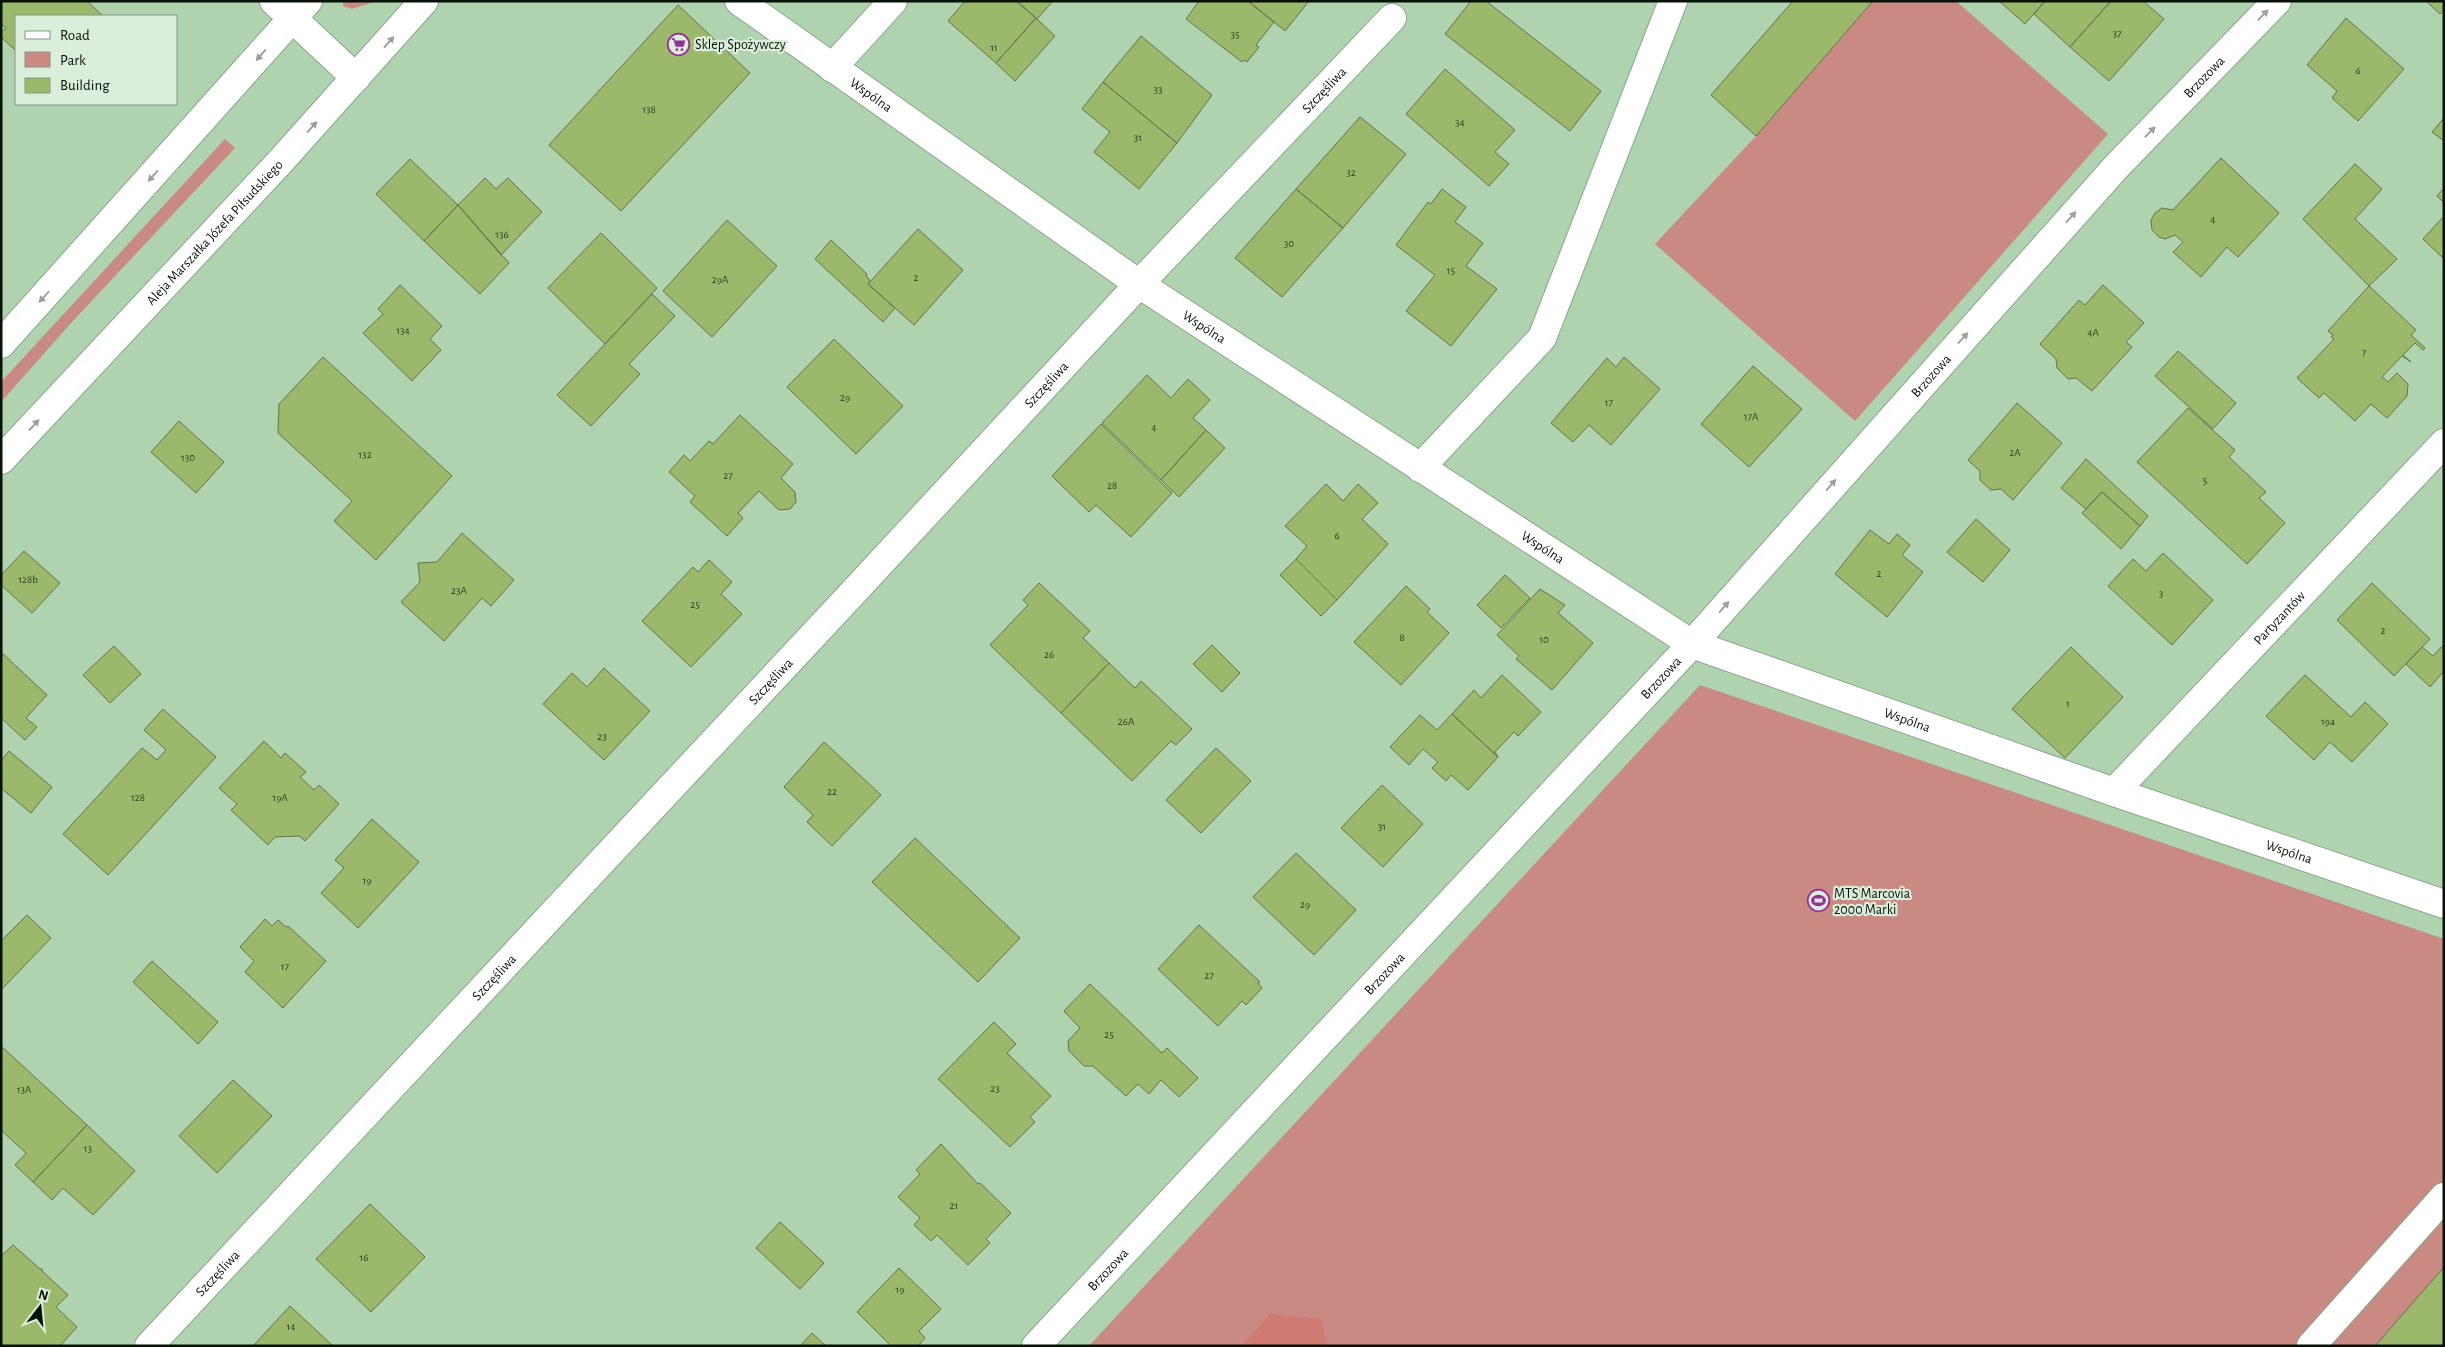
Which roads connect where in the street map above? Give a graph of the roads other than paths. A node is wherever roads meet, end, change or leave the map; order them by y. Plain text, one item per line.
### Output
1 (424, 1) edge
2 (739, 1) edge
3 (893, 1) edge
4 (1673, 1) edge
5 (2277, 1) edge
6 (292, 7) edge
7 (1392, 18) dead end
8 (832, 68) junction
9 (356, 78) junction
10 (1139, 284) junction
11 (1, 344) edge
12 (2444, 443) edge
13 (1, 460) edge
14 (1420, 468) junction
15 (1692, 644) junction
16 (2114, 792) junction
17 (2444, 904) edge
18 (2444, 1197) edge
19 (149, 1346) edge
20 (1036, 1346) edge
21 (2311, 1346) edge

9 -> 1 street, Aleja Marszałka Józefa Piłsudskiego
2 - 8 street, Wspólna
3 - 8 street
4 - 14 street
15 -> 5 street, Brzozowa
6 - 9 street
6 -> 11 street
7 - 10 street, Szczęśliwa
8 - 10 street, Wspólna
13 -> 9 street, Aleja Marszałka Józefa Piłsudskiego
10 - 14 street, Wspólna
10 - 19 street, Szczęśliwa
12 - 16 street, Partyzantów
14 - 15 street, Wspólna
15 - 16 street, Wspólna
15 - 20 street, Brzozowa
16 - 17 street, Wspólna
18 - 21 street

